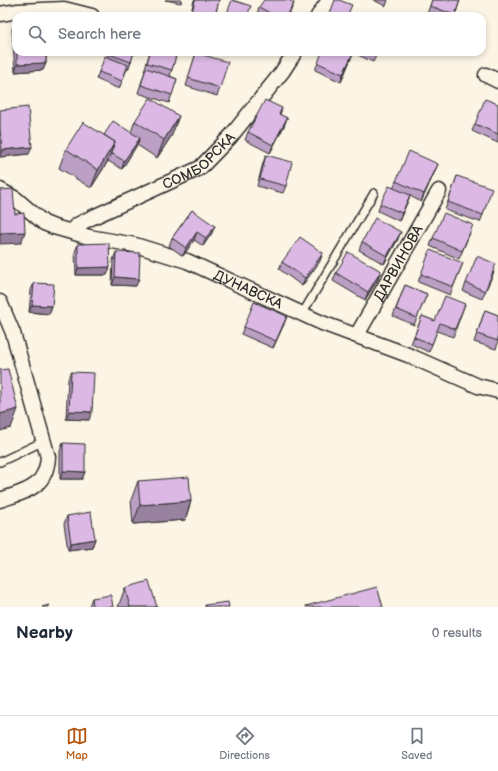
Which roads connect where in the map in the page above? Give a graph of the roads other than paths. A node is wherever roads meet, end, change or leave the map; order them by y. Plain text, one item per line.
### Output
1 (328, 0) edge
2 (78, 12) edge
3 (320, 12) edge
4 (0, 14) edge
5 (292, 56) edge
6 (0, 190) edge
7 (438, 190) dead end
8 (374, 193) dead end
9 (71, 231) junction
10 (0, 302) edge
11 (302, 314) junction
12 (3, 318) edge
13 (357, 335) junction
14 (498, 391) edge
15 (44, 441) junction
16 (0, 462) edge
17 (0, 500) edge

1 - 3 street
2 - 4 street
5 - 9 street, СОМБОРСКА
6 - 9 street, ДУНАВСКА
7 - 13 street, ДАРВИНОВА
8 - 11 lane
9 - 11 street, ДУНАВСКА
10 - 12 street
11 - 13 street, ДУНАВСКА
12 - 15 street
13 - 14 street, ДУНАВСКА
15 - 16 lane
15 - 17 street

